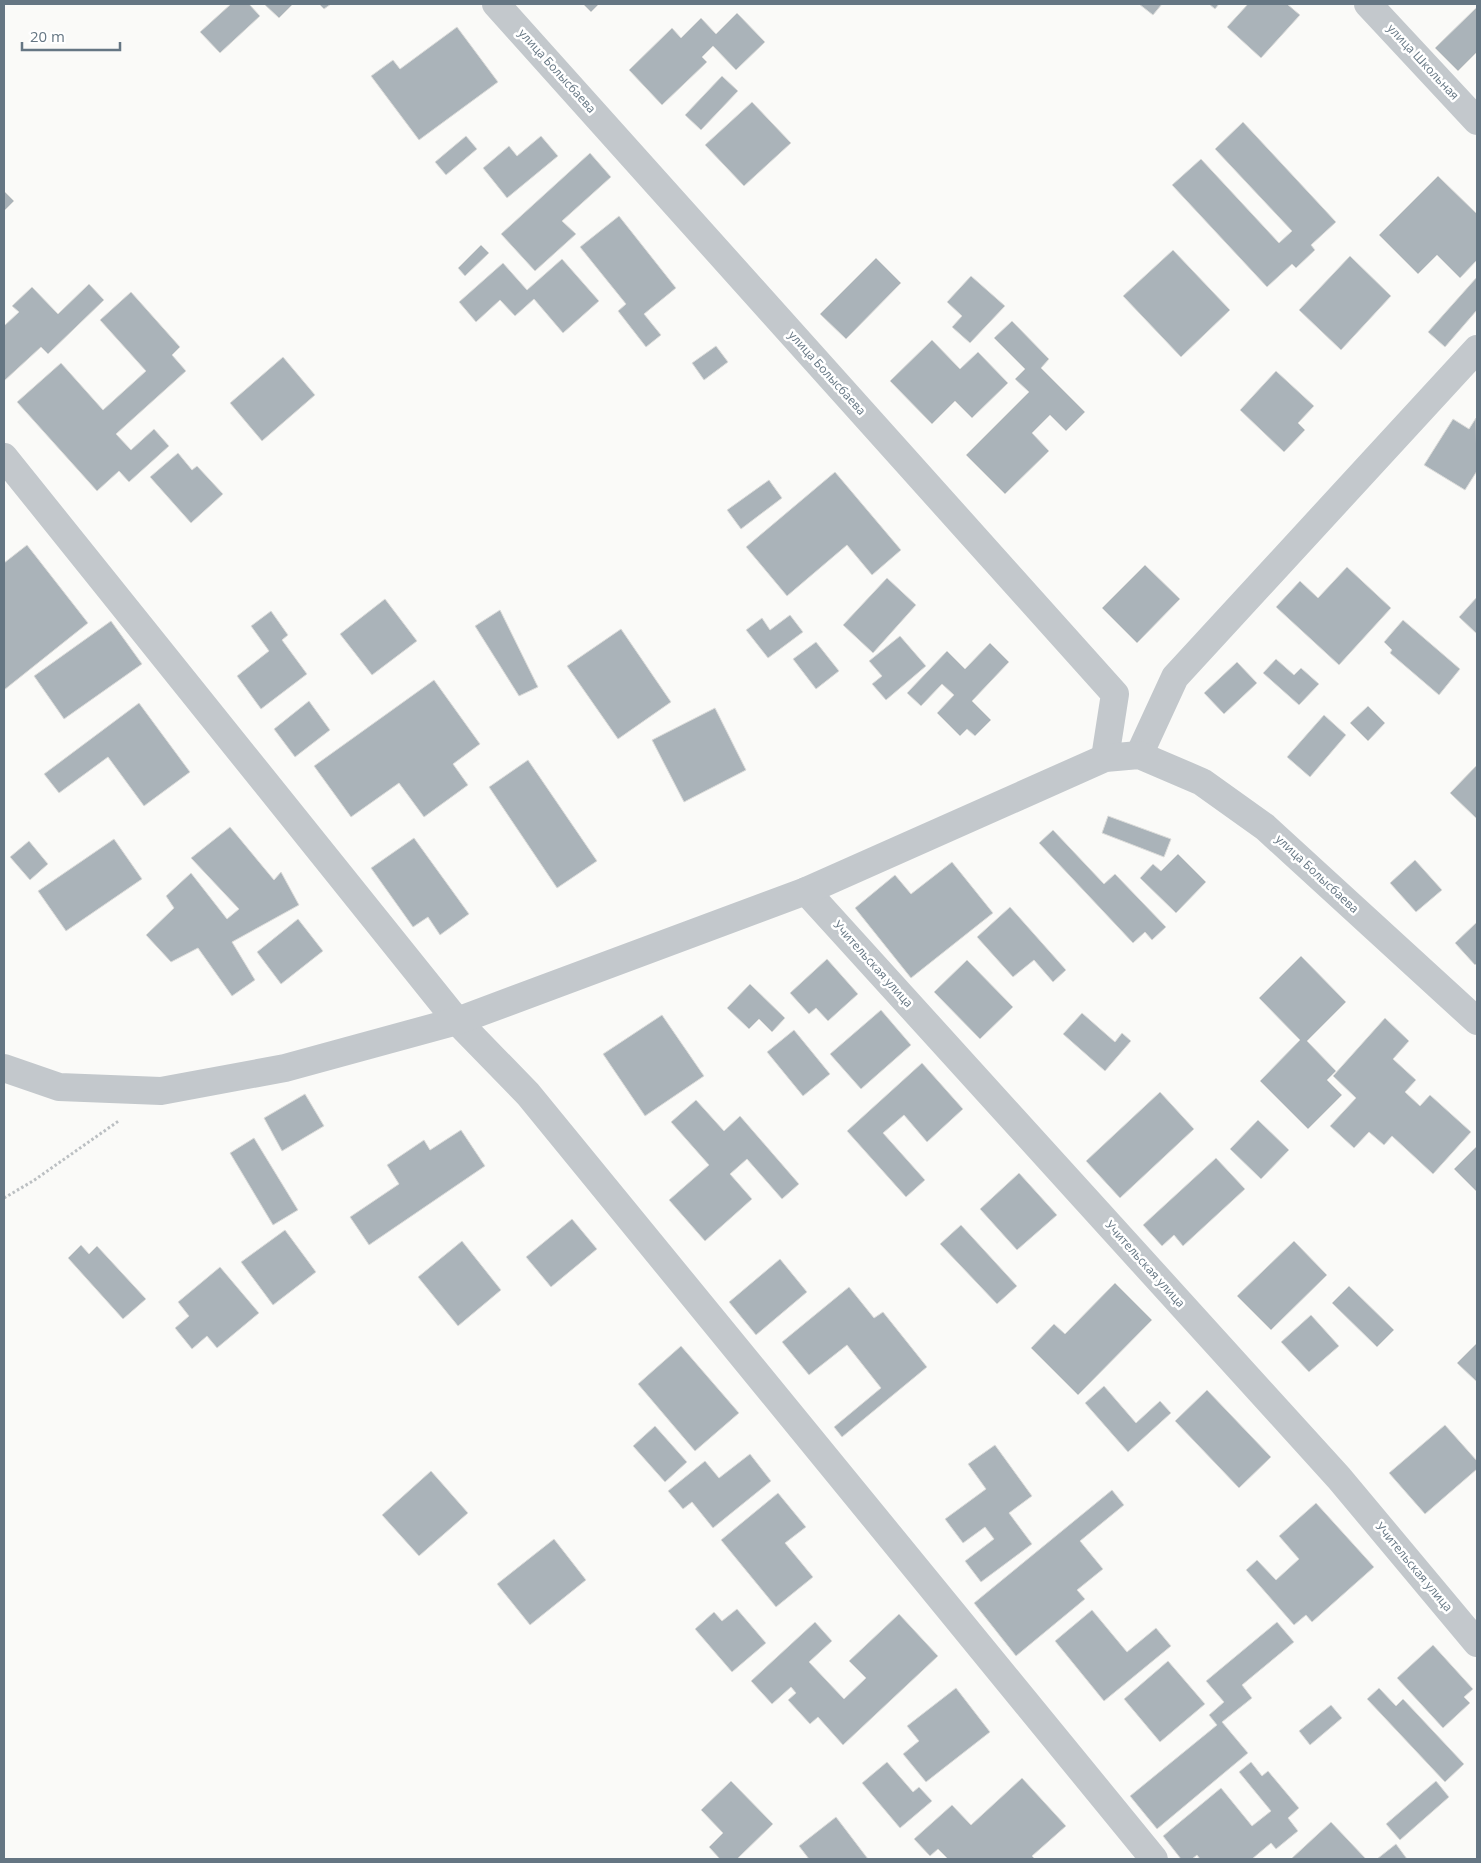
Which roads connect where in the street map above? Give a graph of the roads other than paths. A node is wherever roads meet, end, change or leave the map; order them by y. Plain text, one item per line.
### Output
1 (496, 4) edge
2 (1368, 4) edge
3 (1477, 121) edge
4 (1477, 349) edge
5 (4, 457) edge
6 (1139, 754) junction
7 (1105, 758) junction
8 (806, 891) junction
9 (457, 1021) junction
10 (1477, 1021) edge
11 (4, 1068) edge
12 (1477, 1643) edge
13 (1154, 1859) edge

1 - 7 street, улица Болысбаева
2 - 3 street, улица Школьная
4 - 6 street
5 - 9 street
6 - 7 street
6 - 10 street, улица Болысбаева
7 - 8 street
8 - 9 street
8 - 12 street, Учительская улица
9 - 11 street
9 - 13 street

